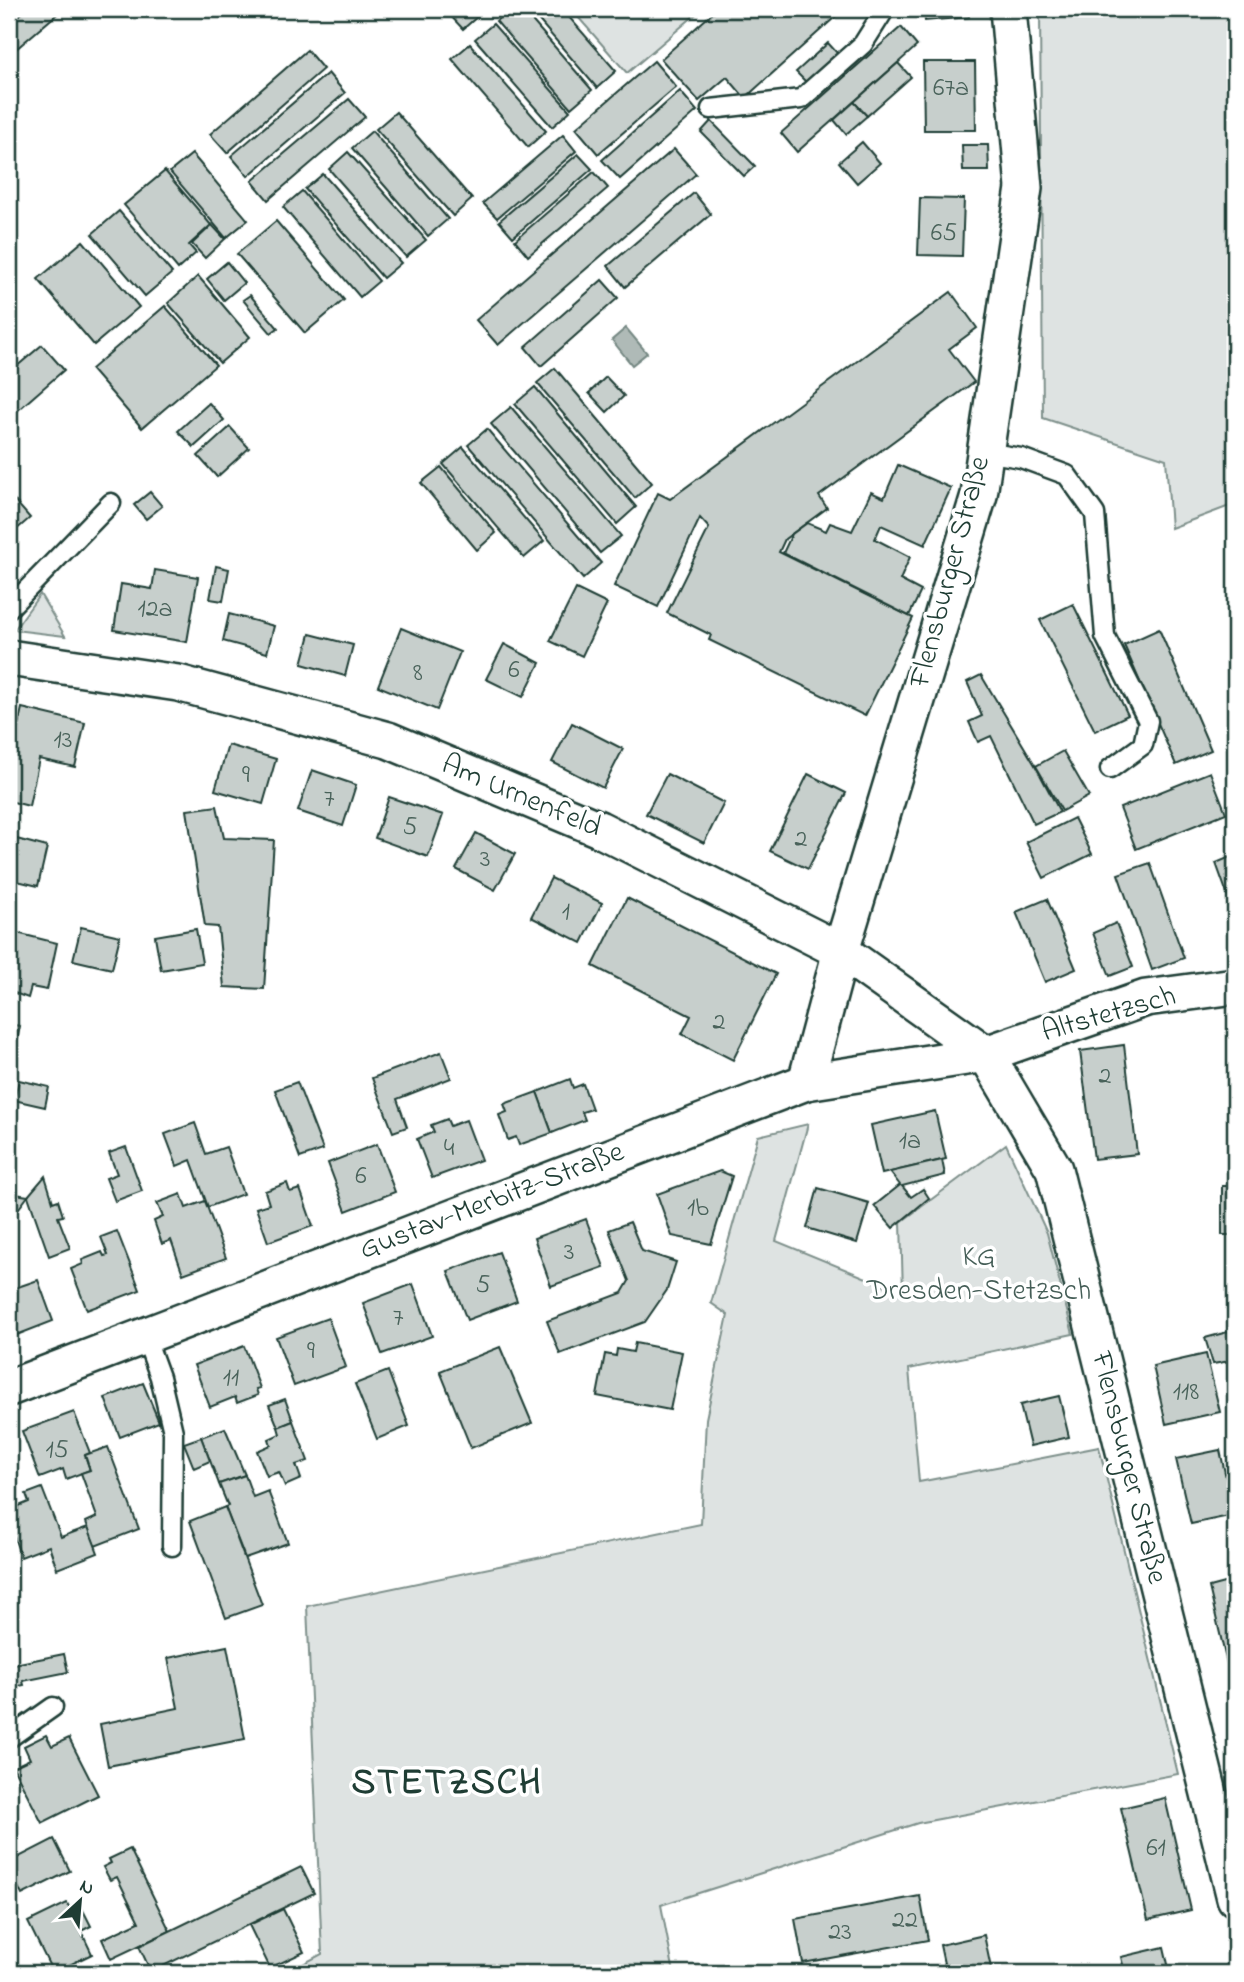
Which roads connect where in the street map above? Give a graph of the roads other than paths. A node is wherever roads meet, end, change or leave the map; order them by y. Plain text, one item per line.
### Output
1 (885, 9) edge
2 (1008, 9) edge
3 (711, 109) dead end
4 (985, 452) junction
5 (111, 503) dead end
6 (9, 608) edge
7 (9, 658) edge
8 (1110, 768) dead end
9 (841, 951) junction
10 (1235, 986) edge
11 (986, 1054) junction
12 (806, 1082) junction
13 (145, 1336) junction
14 (9, 1388) edge
15 (173, 1546) dead end
16 (53, 1707) dead end
17 (9, 1738) edge
18 (1235, 1898) edge

1 - 3 lane
2 - 4 street, Flensburger Straße
4 - 8 lane
4 - 9 street, Flensburger Straße
5 - 6 lane
7 - 9 street, Am Urnenfeld
9 - 11 street, Am Urnenfeld
9 - 12 street, Flensburger Straße
10 - 11 street, Altstetzsch
11 - 12 street, Gustav-Merbitz-Straße
11 - 18 street, Flensburger Straße
12 - 13 street, Gustav-Merbitz-Straße
13 - 14 street, Gustav-Merbitz-Straße
13 - 15 lane
16 - 17 lane

